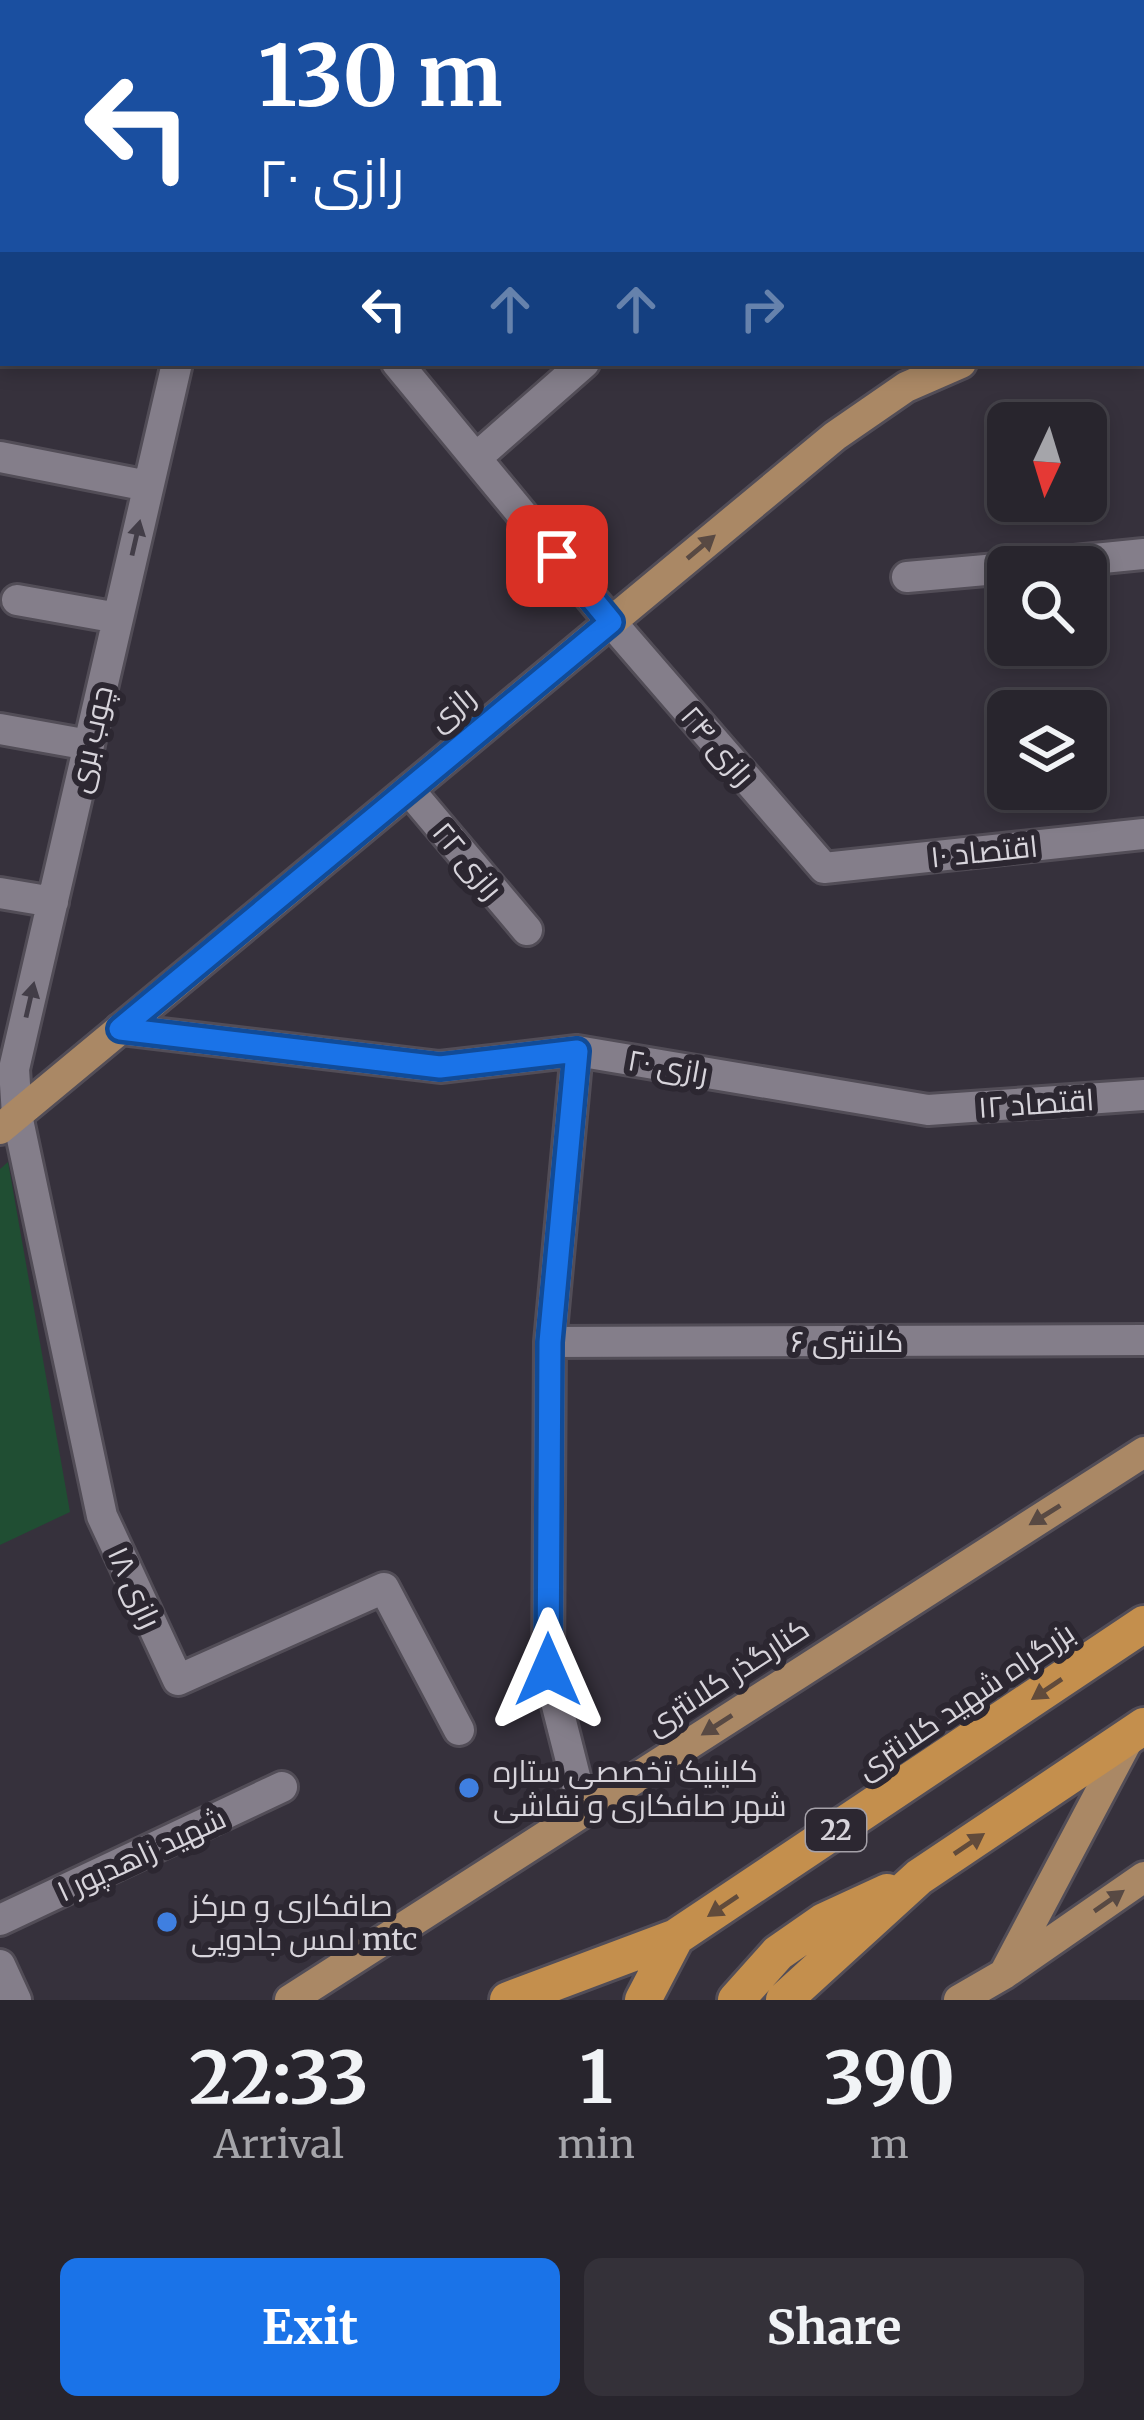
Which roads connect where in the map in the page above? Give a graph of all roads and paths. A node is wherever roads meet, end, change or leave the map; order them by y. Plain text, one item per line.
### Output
1 (176, 366) edge
2 (399, 366) edge
3 (581, 366) edge
4 (955, 366) edge
5 (0, 457) edge
6 (476, 458) junction
7 (148, 486) junction
8 (1144, 554) edge
9 (1107, 558) edge
10 (987, 570) edge
11 (907, 578) dead end
12 (17, 600) dead end
13 (118, 618) junction
14 (611, 622) junction
15 (0, 729) edge
16 (88, 745) junction
17 (409, 790) junction
18 (1144, 834) edge
19 (824, 868) joint
20 (0, 893) edge
21 (53, 902) junction
22 (527, 930) dead end
23 (120, 1029) junction
24 (577, 1051) junction
25 (1144, 1095) edge
26 (928, 1110) joint
27 (8, 1122) edge
28 (1144, 1340) edge
29 (550, 1342) junction
30 (1144, 1452) edge
31 (1144, 1624) edge
32 (459, 1730) dead end
33 (1137, 1731) edge
34 (282, 1787) dead end
35 (584, 1812) junction
36 (1144, 1876) edge
37 (919, 1877) junction
38 (0, 1920) edge
39 (676, 1937) junction
40 (0, 1965) edge
41 (1004, 1974) junction
42 (16, 2000) edge
43 (290, 2000) edge
44 (508, 2000) edge
45 (644, 2000) edge
46 (736, 2000) edge
47 (784, 2000) edge
48 (959, 2000) edge

1 - 7 street, چوب بری
2 - 6 street, رازی ۲۴
3 - 6 street
14 -> 4 main road, رازی
5 - 7 street
6 - 14 street, رازی ۲۴
13 -> 7 street, چوب بری
8 - 9 street
10 - 11 street
12 - 13 street
13 - 16 street, چوب بری
14 - 17 main road, رازی
14 - 19 street, رازی ۲۴
15 - 16 street
16 - 21 street, چوب بری
17 - 22 street, رازی ۲۲
17 - 23 main road, رازی
18 - 19 street, ۱۰ اقتصاد
20 - 21 street
27 -> 21 street, چوب بری
23 - 24 street, رازی ۲۰
23 - 27 main road, رازی
24 - 26 street, رازی ۲۰
24 - 29 street
25 - 26 street, ۱۲ اقتصاد
27 - 32 street, رازی ۱۸
28 - 29 street, کلانتری ۶
29 - 35 street
30 -> 35 main road, کنارگذر کلانتری
31 -> 39 highway, بزرگراه شهید کلانتری / 22
37 -> 33 highway
33 - 41 main road
34 - 38 street, ۱ شهید زاهدپور
35 - 43 main road, کنارگذر کلانتری
41 -> 36 main road
37 - 46 highway
37 - 47 highway
39 - 44 highway, بزرگراه شهید کلانتری / 22
39 - 45 highway
40 - 42 street
41 - 48 main road

